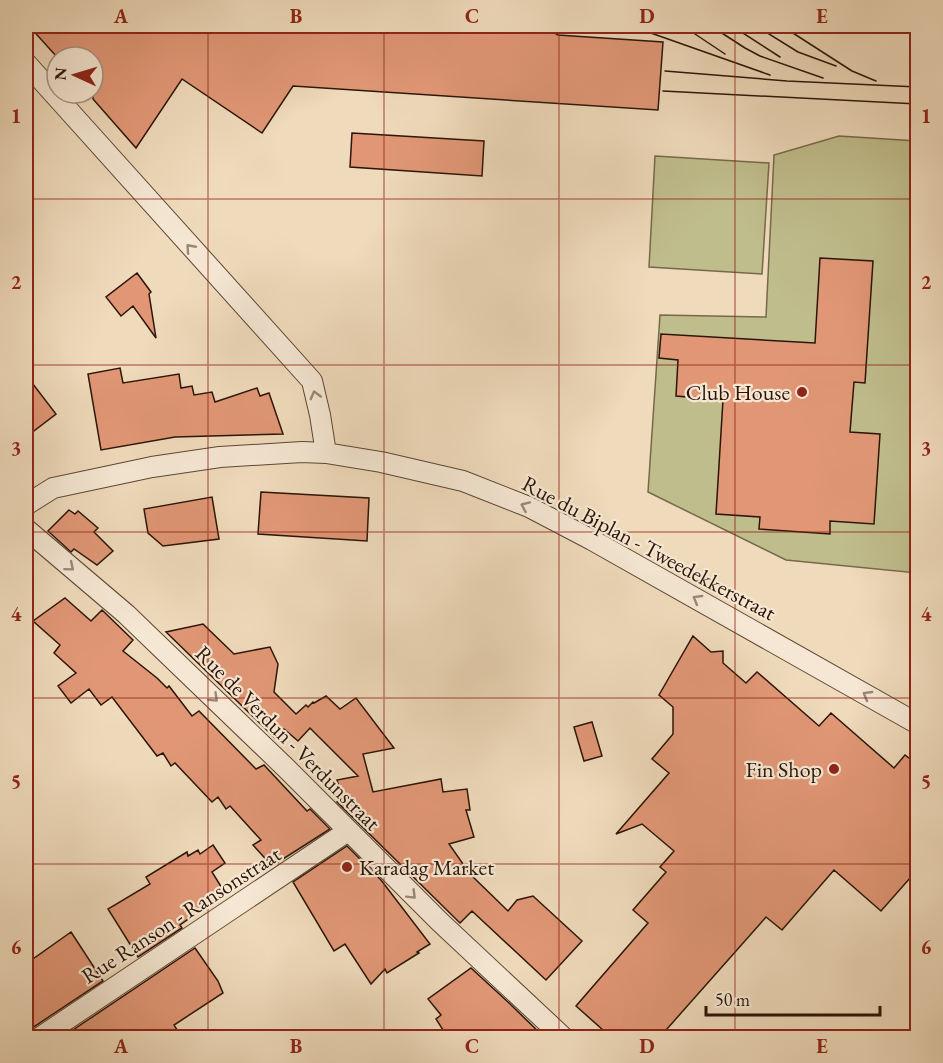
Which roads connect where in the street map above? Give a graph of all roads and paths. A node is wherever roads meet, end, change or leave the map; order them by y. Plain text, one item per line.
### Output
1 (26, 63) edge
2 (326, 453) junction
3 (26, 505) edge
4 (26, 529) edge
5 (918, 724) edge
6 (348, 831) junction
7 (39, 1038) edge
8 (564, 1038) edge

2 -> 1 street
2 - 3 street, Rue du Biplan - Tweedekkerstraat
5 -> 2 street, Rue du Biplan - Tweedekkerstraat
4 -> 6 street, Rue de Verdun - Verdunstraat
6 - 7 street, Rue Ranson - Ransonstraat
6 -> 8 street, Rue de Verdun - Verdunstraat

